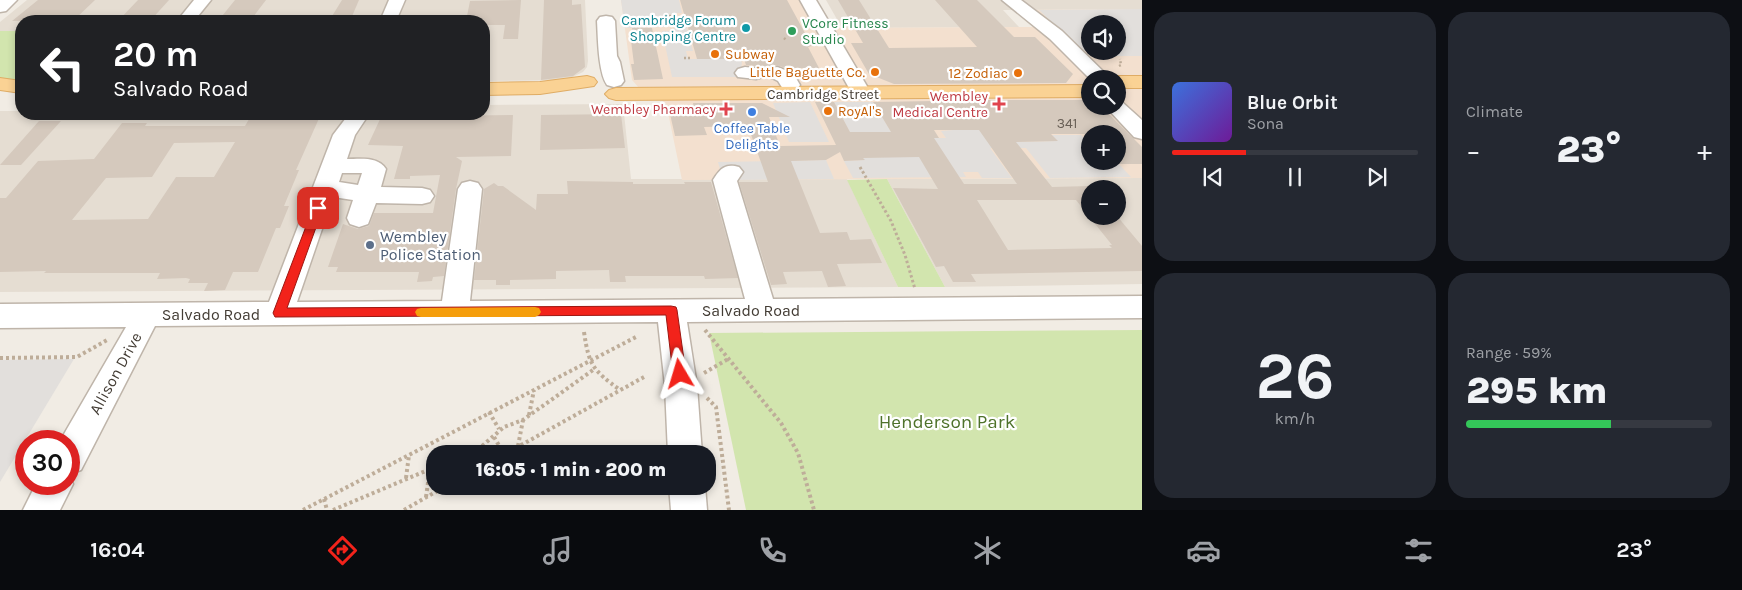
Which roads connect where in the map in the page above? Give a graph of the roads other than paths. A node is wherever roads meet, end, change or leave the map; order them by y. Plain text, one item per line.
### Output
1 (9, 0) edge
2 (203, 0) edge
3 (397, 0) edge
4 (808, 0) edge
5 (1012, 1) edge
6 (0, 7) edge
7 (190, 15) edge
8 (391, 15) edge
9 (606, 21) dead end
10 (608, 56) junction
11 (1092, 70) edge
12 (1081, 73) edge
13 (1081, 82) edge
14 (1126, 82) edge
15 (1142, 82) edge
16 (0, 84) edge
17 (588, 84) junction
18 (15, 86) edge
19 (616, 87) junction
20 (859, 89) junction
21 (490, 90) edge
22 (1142, 90) edge
23 (1081, 91) edge
24 (1126, 91) edge
25 (0, 92) edge
26 (15, 92) edge
27 (490, 98) edge
28 (1126, 100) edge
29 (0, 103) edge
30 (15, 103) edge
31 (1124, 115) edge
32 (1142, 117) edge
33 (345, 124) edge
34 (1142, 132) edge
35 (731, 172) dead end
36 (329, 178) junction
37 (470, 189) dead end
38 (366, 195) junction
39 (422, 196) dead end
40 (359, 218) dead end
41 (1142, 307) edge
42 (671, 310) junction
43 (762, 310) junction
44 (456, 312) junction
45 (279, 313) junction
46 (147, 314) junction
47 (0, 316) edge
48 (80, 438) edge
49 (684, 445) edge
50 (49, 495) edge
51 (688, 495) edge
52 (41, 510) edge
53 (689, 510) edge

1 - 6 street
2 - 7 street
3 - 8 street
4 - 20 street
5 - 11 street
5 - 12 street
9 - 10 street
10 - 17 street
10 - 19 street
13 - 20 main road, Cambridge Street
14 - 15 main road
16 - 18 main road
17 - 19 main road
17 - 21 main road
17 - 27 main road
19 - 20 main road, Cambridge Street
19 - 20 main road, Cambridge Street
20 - 23 main road, Cambridge Street
22 - 24 main road
25 - 26 main road
28 - 32 street
29 - 30 main road
31 - 34 street
33 - 36 street
35 - 43 street
36 - 38 lane
36 - 45 street
37 - 44 street
38 - 39 lane
38 - 40 street
41 - 43 street, Salvado Road
42 - 43 street, Salvado Road
42 - 44 street, Salvado Road
42 - 49 street
44 - 45 street, Salvado Road
45 - 46 street, Salvado Road
46 - 47 street, Salvado Road
46 - 48 street, Allison Drive
50 - 52 street
51 - 53 street

